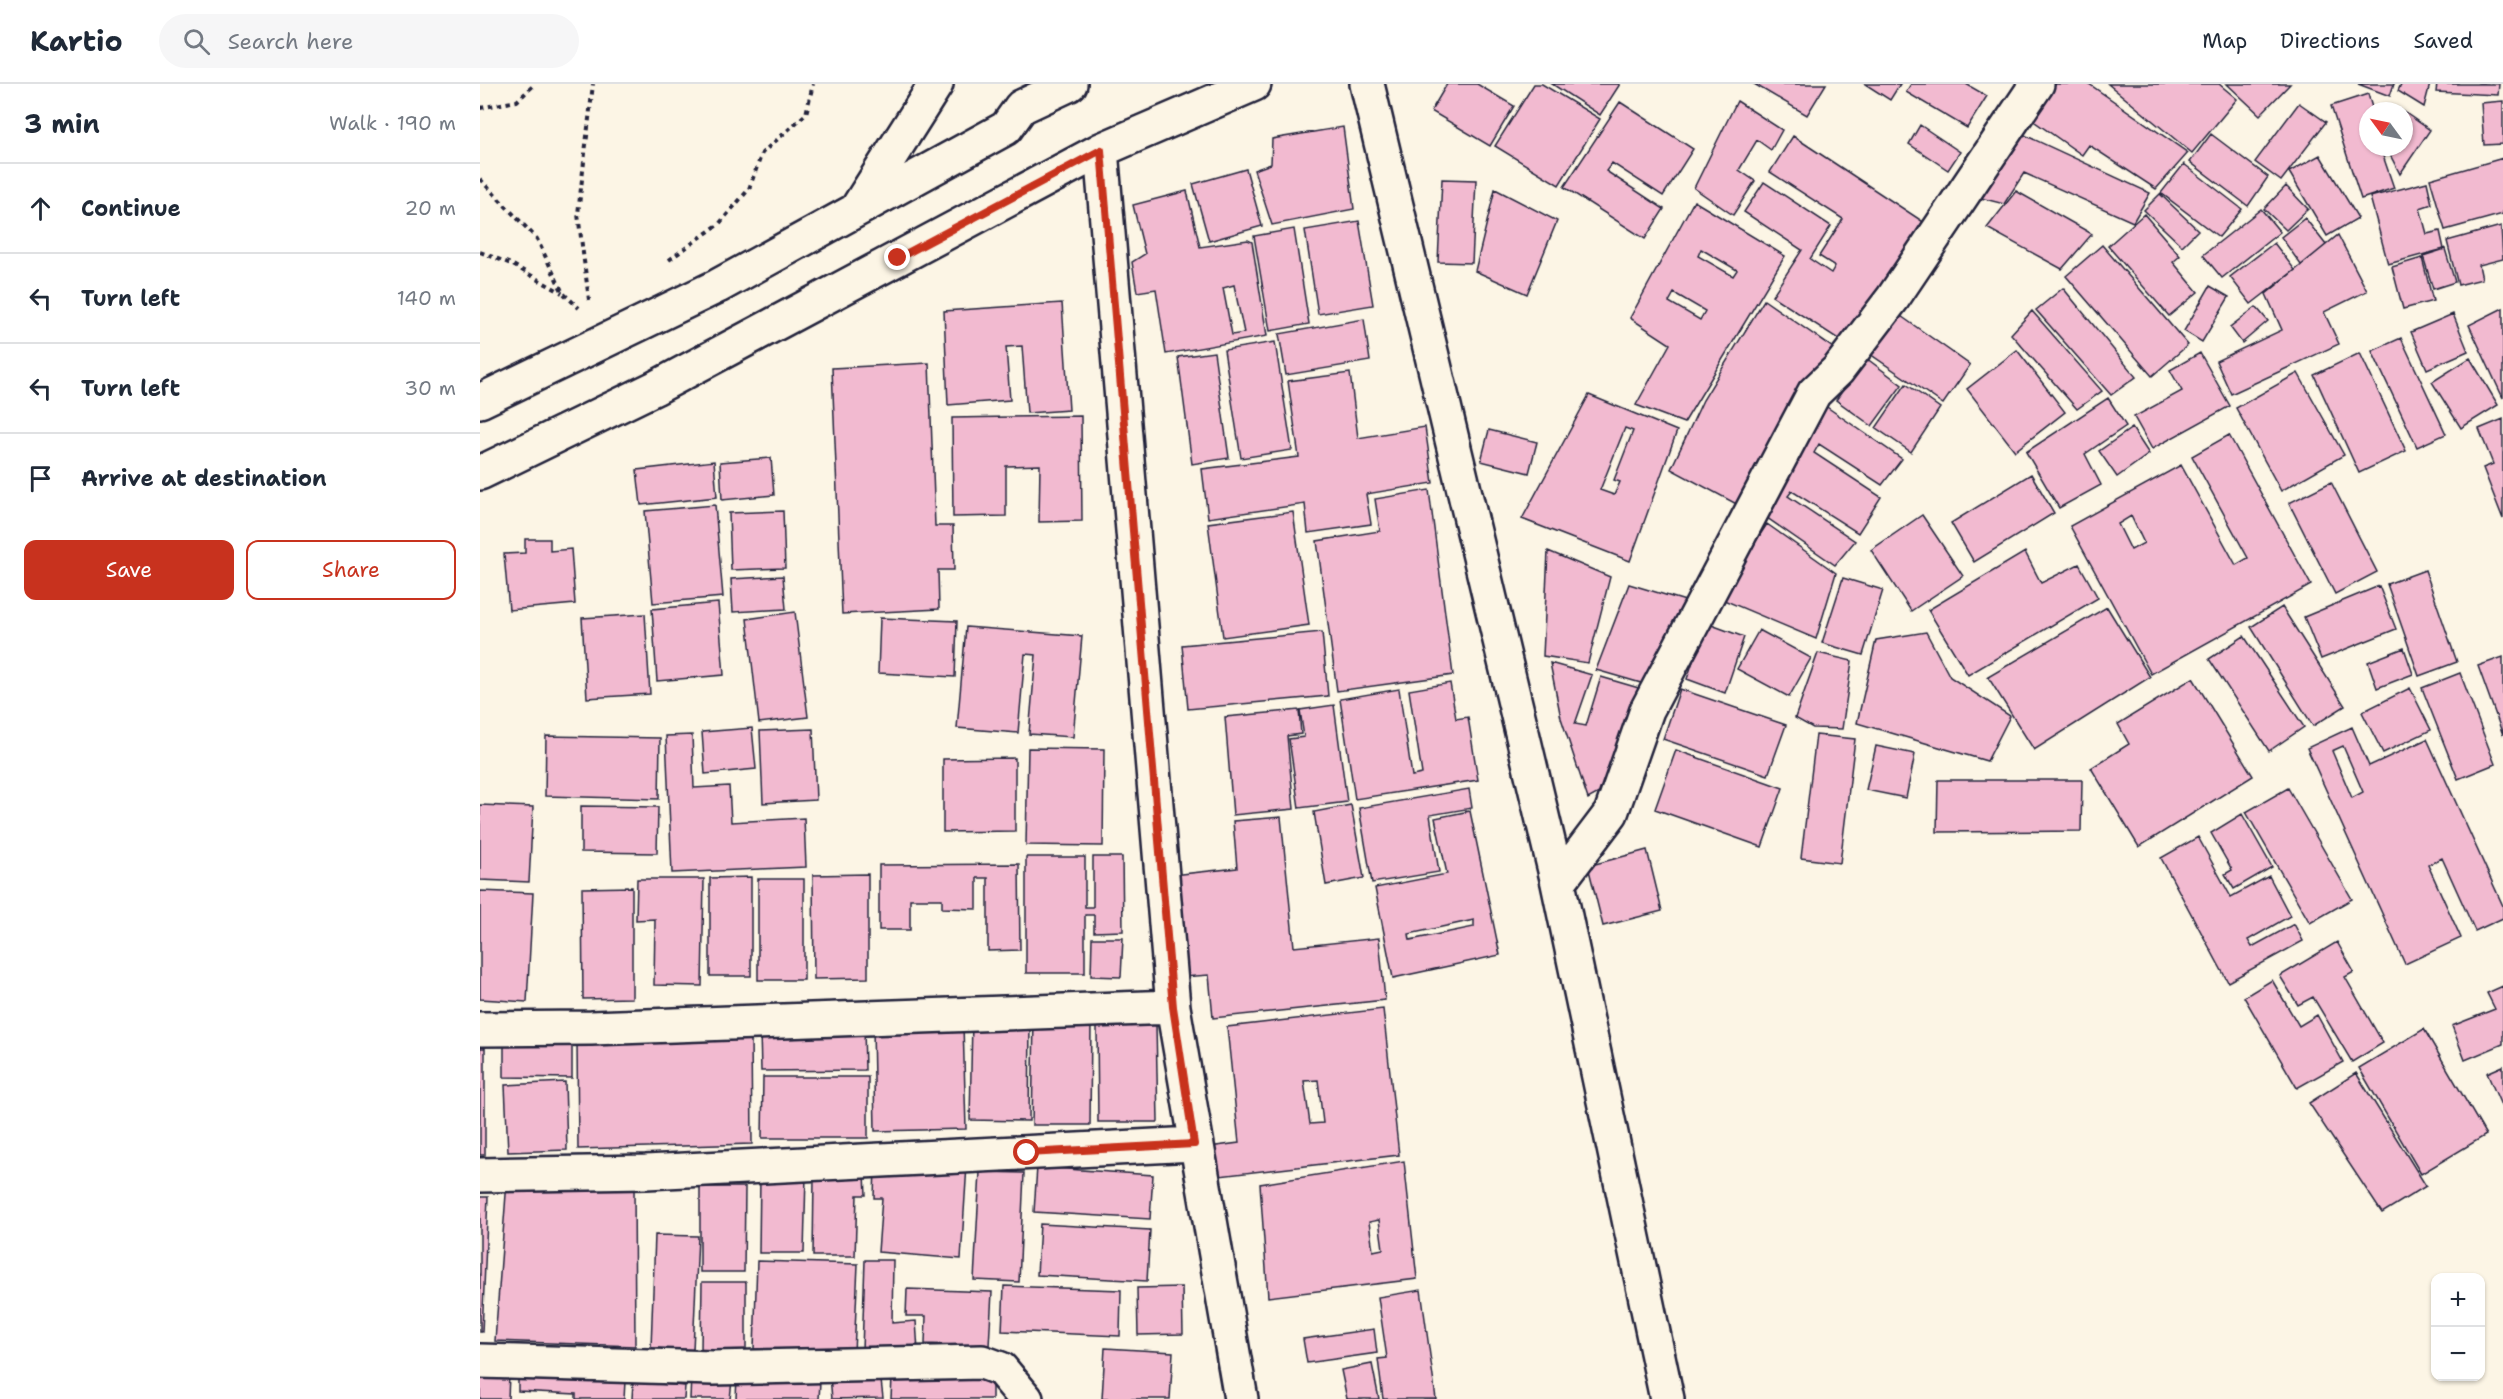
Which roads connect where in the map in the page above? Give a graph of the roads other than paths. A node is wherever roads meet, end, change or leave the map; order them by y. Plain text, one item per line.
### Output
1 (936, 84) edge
2 (1070, 84) edge
3 (1254, 84) edge
4 (1367, 84) edge
5 (2037, 84) edge
6 (1024, 95) edge
7 (1101, 150) junction
8 (857, 208) junction
9 (480, 401) edge
10 (480, 473) edge
11 (1558, 883) junction
12 (1173, 1007) junction
13 (480, 1029) edge
14 (1194, 1144) junction
15 (480, 1175) edge
16 (480, 1360) edge
17 (1026, 1399) edge
18 (1241, 1399) edge
19 (1667, 1399) edge

1 - 8 street
2 - 6 street
3 - 7 street
4 - 11 street
5 - 11 street
6 - 8 street
7 - 10 street
7 - 12 street
8 - 9 street
11 - 19 street
12 - 13 street
12 - 14 street
14 - 15 street
14 - 18 street
16 - 17 street

